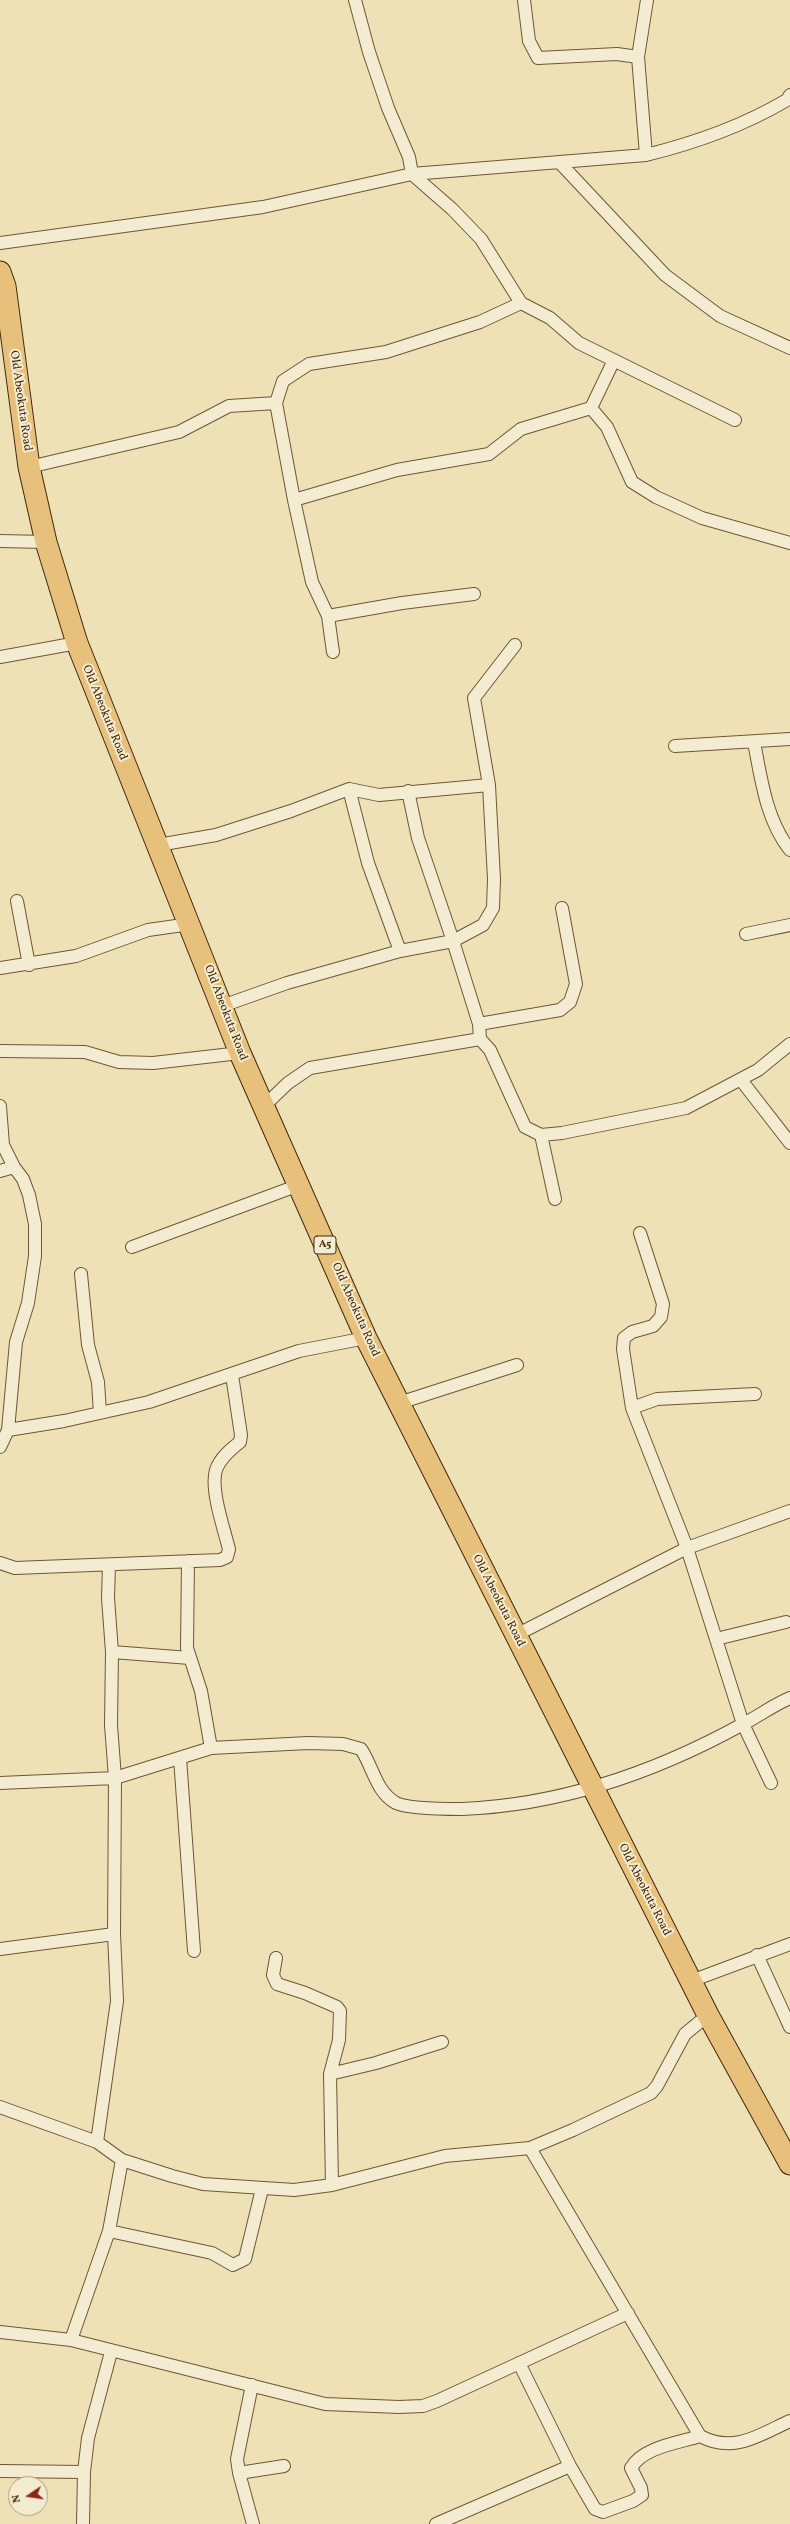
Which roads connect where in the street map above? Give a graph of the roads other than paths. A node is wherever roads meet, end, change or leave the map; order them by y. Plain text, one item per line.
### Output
1 (355, 0) edge
2 (524, 0) edge
3 (647, 0) edge
4 (638, 57) junction
5 (790, 95) edge
6 (646, 155) junction
7 (561, 164) junction
8 (412, 174) junction
9 (0, 243) edge
10 (2, 281) edge
11 (521, 303) junction
12 (790, 348) edge
13 (614, 360) junction
14 (276, 403) junction
15 (591, 408) junction
16 (735, 420) dead end
17 (29, 467) junction
18 (294, 500) junction
19 (0, 541) edge
20 (46, 542) junction
21 (790, 543) edge
22 (474, 594) dead end
23 (328, 616) junction
24 (76, 642) junction
25 (515, 645) dead end
26 (333, 652) dead end
27 (0, 657) edge
28 (790, 739) edge
29 (754, 742) junction
30 (675, 746) dead end
31 (489, 785) junction
32 (349, 789) junction
33 (408, 791) junction
34 (158, 845) junction
35 (790, 850) edge
36 (17, 901) dead end
37 (562, 908) dead end
38 (190, 924) junction
39 (790, 925) edge
40 (746, 934) dead end
41 (453, 941) junction
42 (400, 951) junction
43 (29, 965) junction
44 (0, 968) edge
45 (222, 1006) junction
46 (479, 1024) junction
47 (480, 1039) junction
48 (790, 1044) edge
49 (0, 1051) edge
50 (240, 1053) junction
51 (740, 1080) junction
52 (0, 1106) edge
53 (264, 1106) junction
54 (541, 1135) junction
55 (790, 1143) edge
56 (14, 1167) junction
57 (0, 1171) edge
58 (299, 1185) junction
59 (556, 1199) dead end
60 (640, 1233) dead end
61 (132, 1248) dead end
62 (81, 1274) dead end
63 (366, 1338) junction
64 (517, 1365) dead end
65 (232, 1375) junction
66 (755, 1394) dead end
67 (399, 1403) junction
68 (632, 1408) junction
69 (100, 1413) junction
70 (8, 1430) junction
71 (0, 1447) edge
72 (790, 1511) edge
73 (687, 1548) junction
74 (188, 1561) junction
75 (0, 1563) edge
76 (109, 1564) junction
77 (786, 1622) dead end
78 (516, 1635) junction
79 (716, 1639) junction
80 (112, 1652) junction
81 (190, 1658) junction
82 (790, 1698) edge
83 (743, 1724) junction
84 (210, 1748) junction
85 (180, 1758) junction
86 (115, 1778) junction
87 (0, 1783) edge
88 (771, 1783) dead end
89 (593, 1789) junction
90 (114, 1934) junction
91 (790, 1944) edge
92 (0, 1949) edge
93 (194, 1951) dead end
94 (757, 1955) junction
95 (276, 1958) dead end
96 (691, 1981) junction
97 (708, 2015) junction
98 (790, 2027) edge
99 (442, 2042) dead end
100 (330, 2074) junction
101 (0, 2107) edge
102 (97, 2142) junction
103 (530, 2148) junction
104 (122, 2160) junction
105 (790, 2164) edge
106 (332, 2185) junction
107 (262, 2190) junction
108 (110, 2231) junction
109 (628, 2313) junction
110 (0, 2332) edge
111 (71, 2340) junction
112 (111, 2352) junction
113 (519, 2363) junction
114 (252, 2385) junction
115 (790, 2421) edge
116 (700, 2436) junction
117 (284, 2466) dead end
118 (570, 2466) junction
119 (0, 2471) edge
120 (84, 2472) junction
121 (238, 2473) junction
122 (82, 2524) edge
123 (252, 2524) edge
124 (436, 2524) edge

1 - 8 street
2 - 4 street
3 - 4 street
4 - 6 street
5 - 6 street
6 - 7 street
7 - 8 street
7 - 12 street
8 - 9 street
8 - 11 street
10 - 17 highway, Old Abeokuta Road / A5
11 - 13 street
11 - 14 street
13 - 15 street
13 - 16 street
14 - 17 street
14 - 18 street
15 - 18 street
15 - 21 street
17 - 20 highway, Old Abeokuta Road / A5
18 - 23 street
19 - 20 street
20 - 24 highway, Old Abeokuta Road / A5
22 - 23 street
23 - 26 street
24 - 27 street
24 - 34 highway, Old Abeokuta Road / A5
25 - 31 street
28 - 29 street
29 - 30 street
29 - 35 street
31 - 33 street
31 - 41 street
32 - 33 street
32 - 34 street
32 - 42 street
33 - 41 street
34 - 38 highway, Old Abeokuta Road / A5
36 - 43 street
37 - 46 street
38 - 43 street
38 - 45 highway, Old Abeokuta Road / A5
39 - 40 street
41 - 42 street
41 - 46 street
42 - 45 street
43 - 44 street
45 - 50 highway, Old Abeokuta Road / A5
46 - 47 street
47 - 53 street
47 - 54 street
48 - 51 street
49 - 50 street
50 - 53 highway, Old Abeokuta Road / A5
51 - 54 street
51 - 55 street
52 - 56 street
53 - 58 highway, Old Abeokuta Road / A5
54 - 59 street
56 - 57 street
56 - 70 street
58 - 61 street
58 - 63 highway, Old Abeokuta Road / A5
60 - 68 street
62 - 69 street
63 - 65 street
63 - 67 highway, Old Abeokuta Road / A5
64 - 67 street
65 - 69 street
65 - 74 street
66 - 68 street
67 - 78 highway, Old Abeokuta Road / A5
68 - 73 street
69 - 70 street
70 - 71 street
72 - 73 street
73 - 78 street
73 - 79 street
74 - 76 street
74 - 81 street
75 - 76 street
76 - 80 street
77 - 79 street
78 - 89 highway, Old Abeokuta Road / A5
79 - 83 street
80 - 81 street
80 - 86 street
81 - 84 street
82 - 83 street
83 - 88 street
83 - 89 street
84 - 85 street
84 - 89 street
85 - 86 street
85 - 93 street
86 - 87 street
86 - 90 street
89 - 96 highway, Old Abeokuta Road / A5
90 - 92 street
90 - 102 street
91 - 94 street
94 - 96 street
94 - 98 street
95 - 100 street
96 - 97 highway, Old Abeokuta Road / A5
97 - 103 street
97 - 105 highway, Old Abeokuta Road / A5
99 - 100 street
100 - 106 street
101 - 102 street
102 - 104 street
103 - 106 street
103 - 109 street
104 - 107 street
104 - 108 street
106 - 107 street
107 - 108 street
108 - 111 street
109 - 113 street
109 - 116 street
110 - 111 street
111 - 112 street
112 - 114 street
112 - 120 street
113 - 114 street
113 - 118 street
114 - 121 street
115 - 116 street
116 - 118 street
117 - 121 street
118 - 124 street
119 - 120 street
120 - 122 street
121 - 123 street

